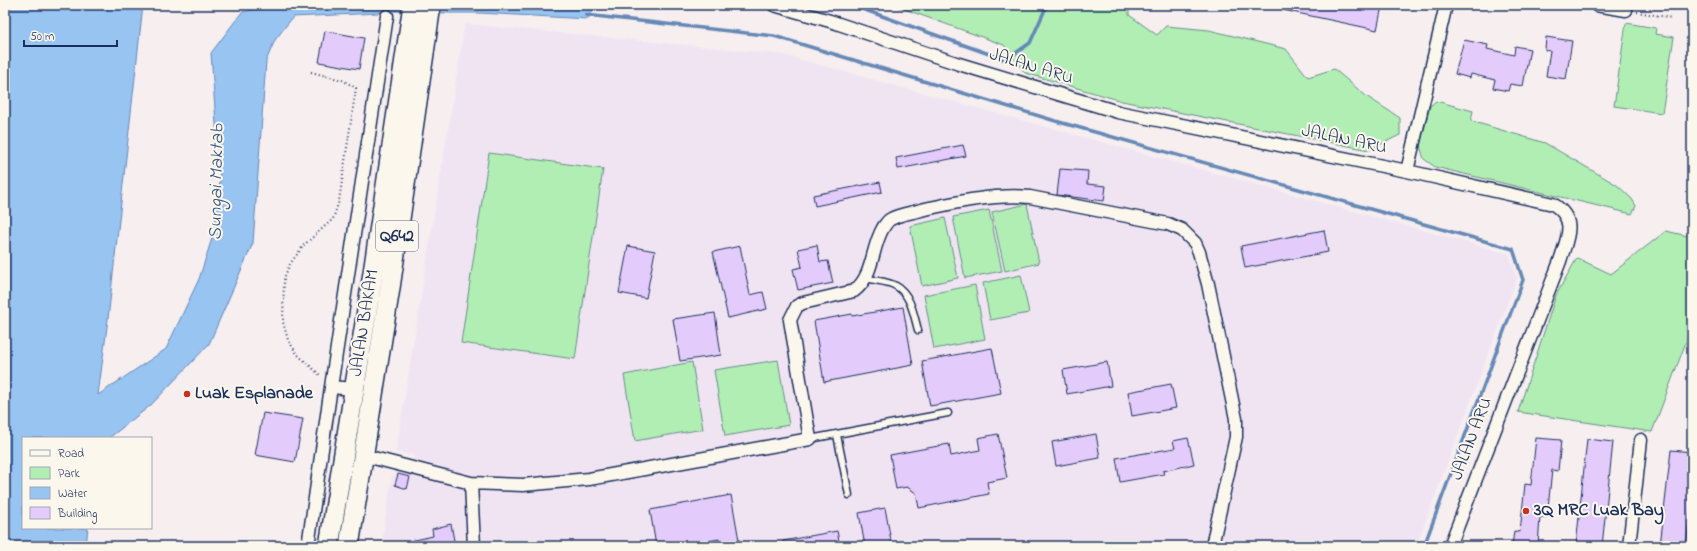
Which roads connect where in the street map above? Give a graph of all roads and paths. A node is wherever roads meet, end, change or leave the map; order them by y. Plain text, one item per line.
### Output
1 (774, 5) edge
2 (1446, 5) edge
3 (1596, 5) edge
4 (1626, 10) joint
5 (422, 11) edge
6 (387, 16) dead end
7 (1672, 18) dead end
8 (311, 72) dead end
9 (1406, 171) junction
10 (866, 278) junction
11 (918, 330) dead end
12 (332, 387) junction
13 (354, 389) junction
14 (948, 413) dead end
15 (350, 414) junction
16 (837, 435) junction
17 (810, 439) junction
18 (1641, 440) dead end
19 (362, 455) junction
20 (319, 477) junction
21 (340, 479) junction
22 (471, 483) junction
23 (849, 495) dead end
24 (308, 546) edge
25 (329, 546) edge
26 (348, 546) edge
27 (474, 546) edge
28 (1212, 546) edge
29 (1450, 546) edge
30 (1629, 546) edge

1 - 9 street, JALAN ARU
2 - 9 street
3 - 4 street
4 - 7 path
5 - 13 main road, JALAN BAKAM / Q642
5 - 19 main road, JALAN BAKAM / Q642
6 - 12 street
8 - 12 path
9 - 29 street, JALAN ARU
10 - 11 lane
10 - 17 street
10 - 28 street
12 - 13 street
12 - 20 street
13 - 15 main road, JALAN BAKAM / Q642
14 - 16 lane
15 - 19 main road
15 - 21 main road, JALAN BAKAM / Q642
16 - 17 lane
16 - 23 lane
17 - 22 street
18 - 30 street
19 - 22 street
19 - 26 main road, JALAN BAKAM / Q642
20 - 21 street
20 - 24 street
21 - 25 main road, JALAN BAKAM / Q642
22 - 27 street

